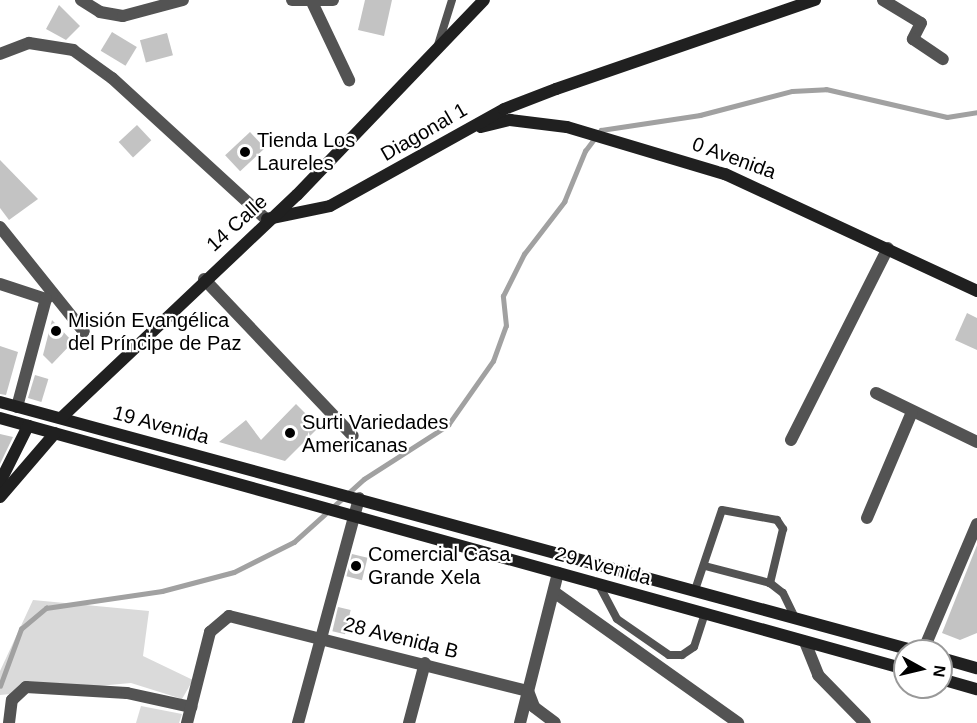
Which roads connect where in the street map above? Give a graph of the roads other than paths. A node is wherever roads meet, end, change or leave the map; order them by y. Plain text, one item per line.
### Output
1 (81, 0) edge
2 (183, 0) edge
3 (292, 0) edge
4 (333, 0) edge
5 (452, 0) edge
6 (484, 0) edge
7 (815, 0) edge
8 (883, 0) edge
9 (312, 1) edge
10 (437, 48) junction
11 (0, 54) edge
12 (944, 59) dead end
13 (349, 80) dead end
14 (464, 135) junction
15 (266, 219) junction
16 (0, 227) edge
17 (888, 248) junction
18 (204, 279) junction
19 (0, 284) edge
20 (977, 291) edge
21 (49, 296) junction
22 (84, 332) dead end
23 (876, 393) dead end
24 (0, 402) edge
25 (17, 407) junction
26 (912, 412) junction
27 (0, 418) edge
28 (61, 418) junction
29 (28, 426) junction
30 (55, 433) junction
31 (353, 436) dead end
32 (791, 440) dead end
33 (977, 442) edge
34 (0, 482) edge
35 (311, 485) joint
36 (0, 497) edge
37 (356, 497) junction
38 (291, 499) joint
39 (348, 515) junction
40 (867, 518) dead end
41 (977, 524) edge
42 (705, 566) junction
43 (558, 573) junction
44 (770, 583) junction
45 (599, 585) junction
46 (695, 590) junction
47 (554, 592) junction
48 (705, 614) junction
49 (795, 618) junction
50 (319, 637) junction
51 (928, 639) edge
52 (805, 642) junction
53 (893, 645) edge
54 (953, 661) edge
55 (424, 663) junction
56 (893, 666) edge
57 (977, 668) edge
58 (953, 682) edge
59 (977, 689) edge
60 (528, 691) junction
61 (191, 707) junction
62 (9, 723) edge
63 (187, 723) edge
64 (298, 723) edge
65 (409, 723) edge
66 (520, 723) edge
67 (555, 723) edge
68 (738, 723) edge
69 (865, 723) edge

1 - 2 street
3 - 9 street
4 - 9 street
5 - 10 lane
6 - 10 main road, 14 Calle
7 - 14 main road, Diagonal 1
8 - 12 street
9 - 13 street
10 - 15 main road, 14 Calle
11 - 15 street
14 - 15 main road, Diagonal 1
14 - 17 main road, 0 Avenida
15 - 18 main road, 14 Calle
16 - 21 street
17 - 20 main road, 0 Avenida
17 - 32 street
18 - 28 main road, 14 Calle
18 - 31 street
19 - 21 street
21 - 22 street
21 - 25 street
23 - 26 street
24 - 25 main road, 19 Avenida
25 - 28 main road, 19 Avenida
26 - 33 street
26 - 40 street
27 - 29 main road, 19 Avenida
28 - 35 main road, 19 Avenida
29 - 30 main road, 19 Avenida
29 - 34 main road
30 - 36 main road
30 - 38 main road, 19 Avenida
35 - 37 main road, 29 Avenida
37 - 39 street
37 - 46 main road, 29 Avenida
38 - 39 main road, 29 Avenida
39 - 43 main road, 29 Avenida
39 - 50 street
41 - 51 street
42 - 44 lane
42 - 44 lane
42 - 46 lane
43 - 45 main road, 29 Avenida
43 - 47 street
44 - 49 lane
45 - 48 main road, 29 Avenida
45 - 48 lane
46 - 49 main road, 29 Avenida
47 - 60 street
47 - 68 street
48 - 52 main road, 29 Avenida
49 - 53 main road, 29 Avenida
50 - 55 street, 28 Avenida B
50 - 61 street, 28 Avenida B
50 - 64 street
52 - 56 main road, 29 Avenida
52 - 69 street
54 - 57 main road
55 - 60 street, 28 Avenida B
55 - 65 street
58 - 59 main road
60 - 66 street
60 - 67 street
61 - 62 street
61 - 63 street

